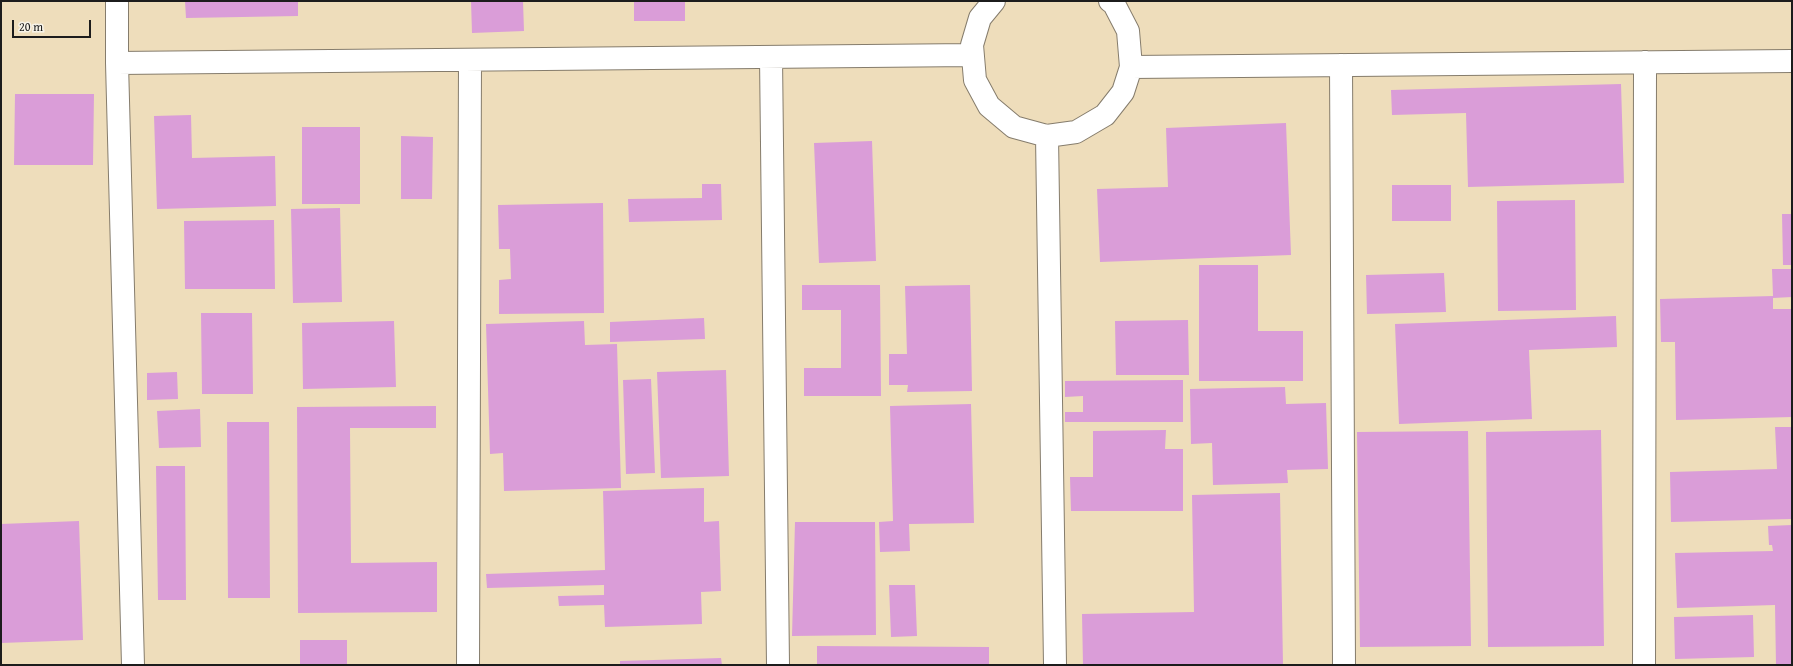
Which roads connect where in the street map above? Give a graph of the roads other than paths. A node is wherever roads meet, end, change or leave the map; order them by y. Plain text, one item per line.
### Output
1 (117, 1) edge
2 (994, 1) edge
3 (1110, 1) edge
4 (972, 55) junction
5 (771, 57) junction
6 (470, 60) junction
7 (1792, 61) edge
8 (1645, 62) junction
9 (117, 63) junction
10 (1341, 65) junction
11 (1131, 67) junction
12 (1047, 136) junction
13 (132, 665) edge
14 (468, 665) edge
15 (778, 665) edge
16 (1055, 665) edge
17 (1344, 665) edge
18 (1644, 665) edge

1 - 9 street
2 - 4 street
3 - 11 street
4 - 5 street
4 - 12 street
5 - 6 street
5 - 15 street
6 - 9 street
6 - 14 street
7 - 8 street
8 - 10 street
8 - 18 street
9 - 13 street
10 - 11 street
10 - 17 street
11 - 12 street
12 - 16 street

